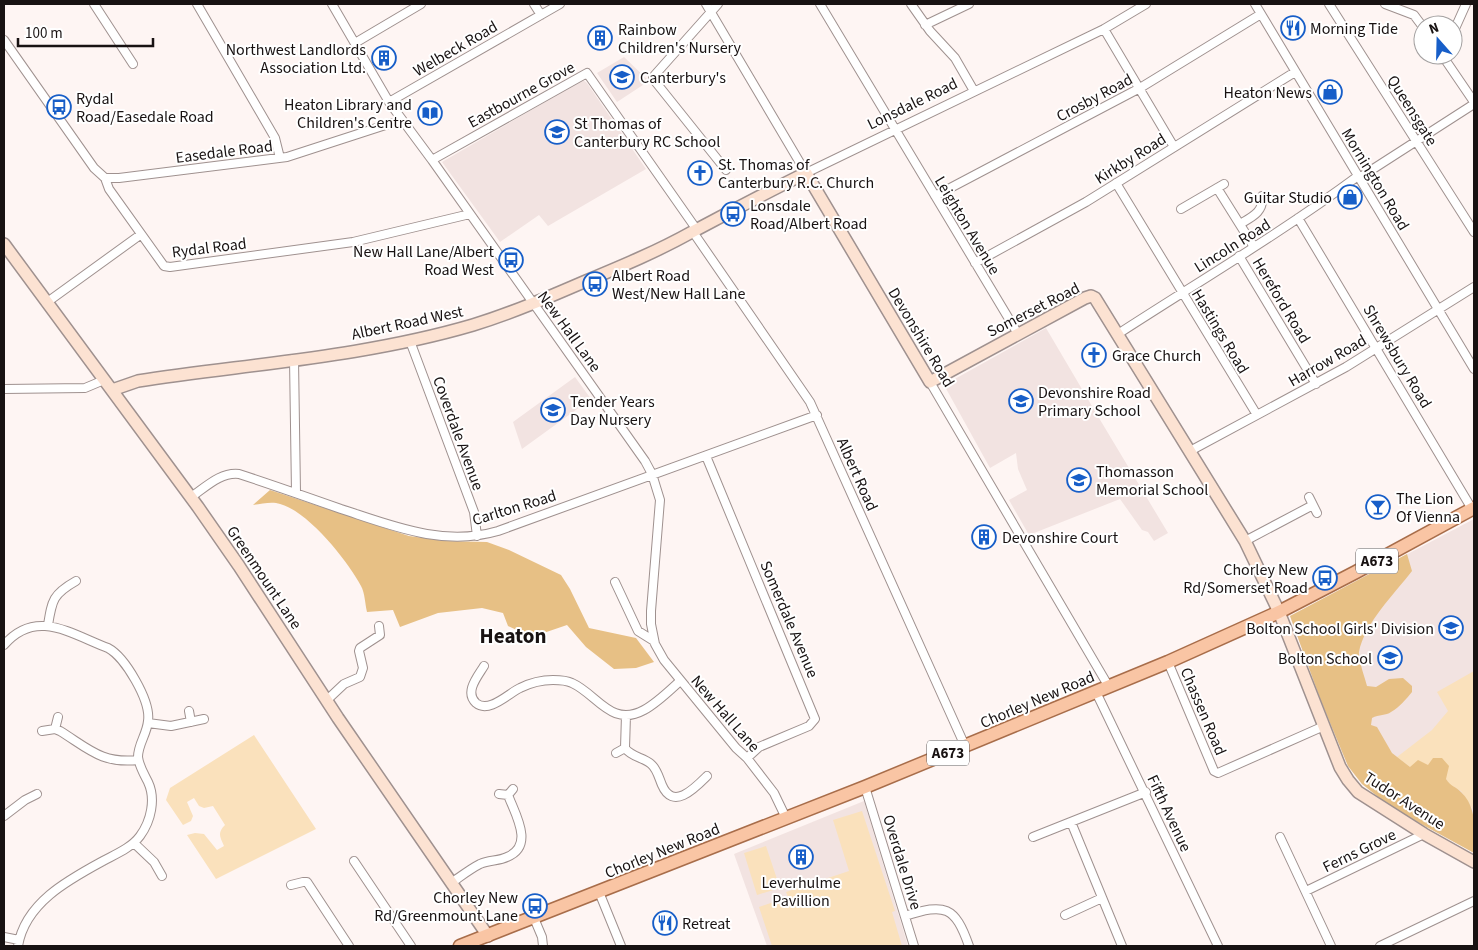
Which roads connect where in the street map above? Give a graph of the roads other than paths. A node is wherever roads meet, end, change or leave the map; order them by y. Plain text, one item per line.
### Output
1 (94, 4) edge
2 (197, 4) edge
3 (332, 4) edge
4 (421, 4) edge
5 (534, 4) edge
6 (560, 4) edge
7 (706, 4) edge
8 (718, 4) edge
9 (820, 4) edge
10 (911, 4) edge
11 (969, 4) edge
12 (1146, 4) edge
13 (1254, 4) edge
14 (1329, 4) edge
15 (1385, 4) edge
16 (711, 12) junction
17 (1261, 14) junction
18 (541, 15) junction
19 (1414, 15) edge
20 (925, 25) junction
21 (1104, 29) junction
22 (4, 40) edge
23 (355, 43) junction
24 (133, 64) dead end
25 (1449, 65) edge
26 (1295, 72) junction
27 (1140, 88) junction
28 (974, 91) junction
29 (389, 102) junction
30 (1474, 103) edge
31 (401, 120) junction
32 (895, 130) junction
33 (1417, 142) junction
34 (1174, 147) junction
35 (280, 158) junction
36 (432, 160) junction
37 (726, 170) dead end
38 (806, 173) junction
39 (1359, 177) junction
40 (105, 178) junction
41 (1116, 183) junction
42 (935, 196) junction
43 (1262, 196) dead end
44 (1181, 209) dead end
45 (470, 214) junction
46 (1298, 218) junction
47 (1240, 224) junction
48 (695, 231) junction
49 (1474, 232) edge
50 (140, 235) junction
51 (4, 244) edge
52 (1254, 247) junction
53 (1239, 256) junction
54 (975, 263) junction
55 (1474, 287) edge
56 (1182, 293) junction
57 (46, 303) junction
58 (533, 304) junction
59 (1438, 310) junction
60 (1018, 334) junction
61 (1118, 334) junction
62 (410, 341) junction
63 (1376, 348) junction
64 (294, 359) junction
65 (1474, 369) edge
66 (104, 380) junction
67 (930, 382) junction
68 (1316, 384) junction
69 (4, 390) edge
70 (112, 390) junction
71 (1257, 415) junction
72 (817, 416) junction
73 (1190, 451) junction
74 (706, 456) junction
75 (652, 474) junction
76 (296, 493) junction
77 (191, 497) junction
78 (1473, 509) edge
79 (1318, 513) dead end
80 (476, 536) junction
81 (1245, 541) junction
82 (59, 580) dead end
83 (76, 581) dead end
84 (615, 582) dead end
85 (64, 588) junction
86 (1279, 612) junction
87 (48, 625) junction
88 (379, 626) dead end
89 (654, 641) junction
90 (4, 644) edge
91 (119, 644) dead end
92 (114, 651) junction
93 (1168, 662) junction
94 (484, 666) dead end
95 (470, 671) dead end
96 (573, 673) dead end
97 (478, 676) junction
98 (680, 681) junction
99 (570, 682) junction
100 (1109, 687) junction
101 (1096, 692) junction
102 (327, 700) junction
103 (189, 711) dead end
104 (626, 715) junction
105 (58, 717) dead end
106 (204, 719) dead end
107 (191, 722) junction
108 (148, 723) junction
109 (1324, 726) junction
110 (55, 729) junction
111 (42, 731) dead end
112 (965, 746) junction
113 (625, 748) junction
114 (616, 753) dead end
115 (747, 758) junction
116 (138, 760) junction
117 (707, 776) dead end
118 (699, 784) junction
119 (865, 787) junction
120 (705, 791) dead end
121 (1146, 792) junction
122 (37, 794) dead end
123 (499, 794) dead end
124 (4, 816) edge
125 (786, 818) junction
126 (1071, 822) junction
127 (1424, 834) junction
128 (1033, 837) dead end
129 (1280, 837) dead end
130 (134, 843) junction
131 (354, 861) dead end
132 (1474, 862) edge
133 (162, 876) dead end
134 (450, 883) junction
135 (291, 885) dead end
136 (1306, 891) junction
137 (599, 892) junction
138 (1102, 898) junction
139 (1474, 901) edge
140 (905, 916) junction
141 (1065, 916) dead end
142 (534, 918) junction
143 (488, 936) junction
144 (4, 937) edge
145 (18, 943) edge
146 (349, 946) edge
147 (411, 946) edge
148 (460, 946) edge
149 (543, 946) edge
150 (621, 946) edge
151 (914, 946) edge
152 (970, 946) edge
153 (1122, 946) edge
154 (1218, 946) edge
155 (1331, 946) edge
156 (1380, 946) edge

1 - 24 street
2 - 35 street
3 - 23 street, New Hall Lane
4 - 23 street
5 - 18 street
6 - 18 street, Welbeck Road
7 - 16 street, Devonshire Road
8 - 16 street
9 - 32 street, Leighton Avenue
10 - 20 street
11 - 20 street
12 - 21 street, Lonsdale Road
13 - 17 street, Mornington Road
14 - 33 street, Queensgate
15 - 19 street
16 - 37 street
16 - 38 street, Devonshire Road
17 - 26 street, Mornington Road
17 - 27 street, Crosby Road
18 - 29 street, Welbeck Road
20 - 28 street
21 - 27 street
21 - 28 street, Lonsdale Road
22 - 40 street, Rydal Road
23 - 29 street, New Hall Lane
25 - 30 street
26 - 34 street, Kirkby Road
26 - 39 street, Mornington Road
27 - 34 street
27 - 42 street, Crosby Road
28 - 32 street, Lonsdale Road
29 - 31 street, New Hall Lane
30 - 33 street, Lincoln Road
31 - 35 street, Easedale Road
31 - 36 street, New Hall Lane
32 - 38 street, Lonsdale Road
32 - 42 street, Leighton Avenue
33 - 39 street, Lincoln Road
33 - 49 street, Queensgate
34 - 41 street, Kirkby Road
35 - 40 street, Easedale Road
36 - 45 street, New Hall Lane
36 - 48 street, Eastbourne Grove
38 - 48 street, Lonsdale Road
38 - 67 street, Devonshire Road
39 - 46 street, Lincoln Road
39 - 59 street, Mornington Road
40 - 50 street, Rydal Road
41 - 54 street, Kirkby Road
41 - 56 street, Hastings Road
42 - 54 street, Leighton Avenue
43 - 47 street
44 - 47 street
45 - 50 street, Rydal Road
45 - 58 street, New Hall Lane
46 - 52 street, Lincoln Road
46 - 63 street, Shrewsbury Road
47 - 52 street
48 - 58 street, Albert Road West
48 - 72 street, Albert Road
50 - 57 street
51 - 57 street, Greenmount Lane
52 - 53 street, Lincoln Road
53 - 56 street, Lincoln Road
53 - 68 street, Hereford Road
54 - 60 street, Leighton Avenue
55 - 59 street, Harrow Road
56 - 61 street, Lincoln Road
56 - 71 street, Hastings Road
57 - 66 street, Greenmount Lane
58 - 62 street, Albert Road West
58 - 75 street, New Hall Lane
59 - 63 street, Harrow Road
59 - 65 street, Mornington Road
60 - 61 street, Somerset Road
60 - 67 street, Somerset Road
61 - 73 street, Somerset Road
62 - 64 street, Albert Road West
62 - 80 street, Coverdale Avenue
63 - 68 street, Harrow Road
63 - 78 street, Shrewsbury Road
64 - 70 street, Albert Road West
64 - 76 street
66 - 69 street
66 - 70 street, Greenmount Lane
67 - 100 street, Devonshire Road
68 - 71 street, Harrow Road
70 - 77 street, Greenmount Lane
71 - 73 street, Harrow Road
72 - 74 street, Carlton Road
72 - 112 street, Albert Road
73 - 81 street, Somerset Road
74 - 75 street, Carlton Road
74 - 115 street, Somerdale Avenue
75 - 80 street, Carlton Road
75 - 89 street, New Hall Lane
76 - 77 street, Carlton Road
76 - 80 street, Carlton Road
77 - 102 street, Greenmount Lane
78 - 86 main road, Chorley New Road / A673
79 - 81 street
81 - 86 street, Somerset Road
82 - 85 street
83 - 85 street
84 - 89 street
85 - 87 street
86 - 93 main road, Chorley New Road / A673
86 - 109 street, Tudor Avenue
87 - 90 street
87 - 92 street
88 - 102 street
89 - 98 street, New Hall Lane
91 - 92 street
92 - 108 street
93 - 100 main road, Chorley New Road / A673
93 - 109 street, Chassen Road
94 - 97 street
95 - 97 street
96 - 99 street
97 - 99 street
98 - 104 street
98 - 115 street, New Hall Lane
99 - 104 street
100 - 101 main road, Chorley New Road / A673
101 - 112 main road, Chorley New Road / A673
101 - 121 street, Fifth Avenue
102 - 134 street, Greenmount Lane
103 - 107 street
104 - 113 street
105 - 110 street
106 - 107 street
107 - 108 street
108 - 116 street
109 - 127 street, Tudor Avenue
110 - 111 street
110 - 116 street
112 - 119 main road, Chorley New Road / A673
113 - 114 street
113 - 118 street
115 - 125 street, New Hall Lane
116 - 130 street
117 - 118 street
118 - 120 street
119 - 125 main road, Chorley New Road / A673
119 - 140 street, Overdale Drive
121 - 126 street
121 - 154 street, Fifth Avenue
122 - 124 street
123 - 134 street
125 - 137 main road, Chorley New Road / A673
126 - 128 street
126 - 138 street
127 - 132 street, Tudor Avenue
127 - 136 street, Ferns Grove
129 - 136 street
130 - 133 street
130 - 145 street
131 - 147 street
134 - 143 street, Greenmount Lane
135 - 146 street
136 - 155 street
137 - 142 main road, Chorley New Road / A673
137 - 150 street
138 - 141 street
138 - 153 street
139 - 156 street
140 - 151 street, Overdale Drive
140 - 152 street
142 - 143 main road, Chorley New Road / A673
142 - 149 street
143 - 148 main road, Chorley New Road / A673
144 - 145 street

